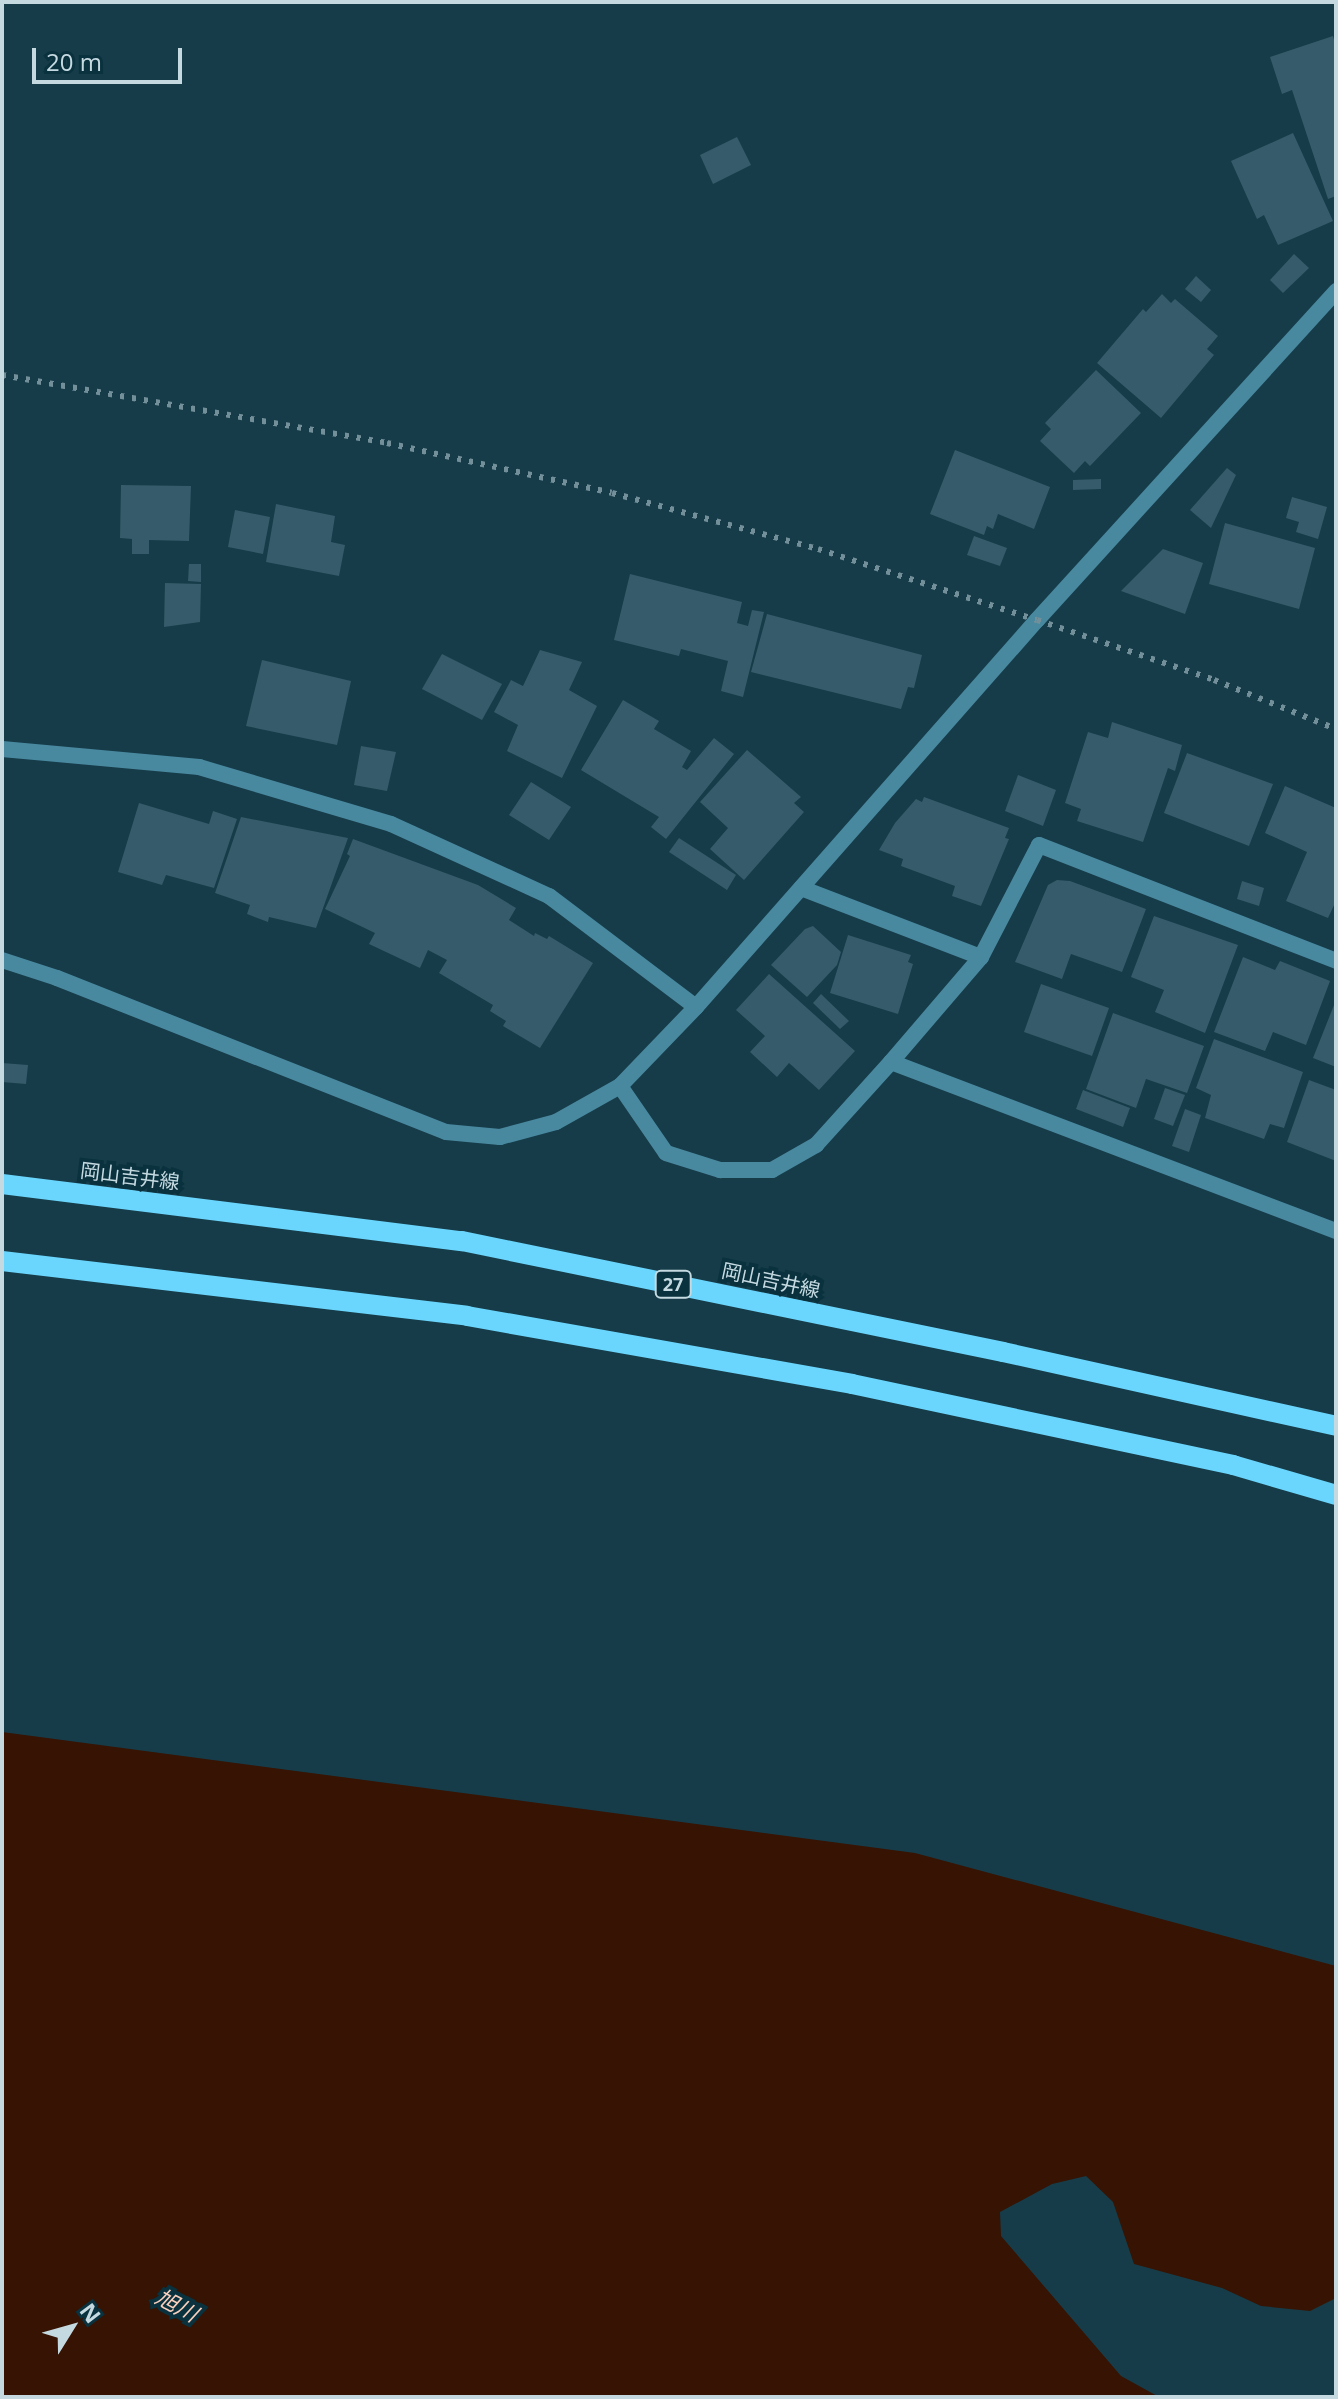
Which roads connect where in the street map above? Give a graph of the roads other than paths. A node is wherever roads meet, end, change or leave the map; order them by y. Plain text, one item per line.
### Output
1 (1336, 291) edge
2 (2, 749) edge
3 (801, 888) junction
4 (981, 957) junction
5 (2, 960) edge
6 (1336, 961) edge
7 (696, 1007) junction
8 (891, 1062) junction
9 (620, 1086) junction
10 (2, 1184) edge
11 (1336, 1231) edge
12 (2, 1261) edge
13 (1336, 1426) edge
14 (1336, 1495) edge

1 - 3 street
2 - 7 street
3 - 4 street
3 - 7 street
4 - 6 street
4 - 8 street
5 - 9 street
7 - 9 street
8 - 9 street
8 - 11 street
10 - 13 main road, 岡山吉井線 / 27
12 - 14 main road

